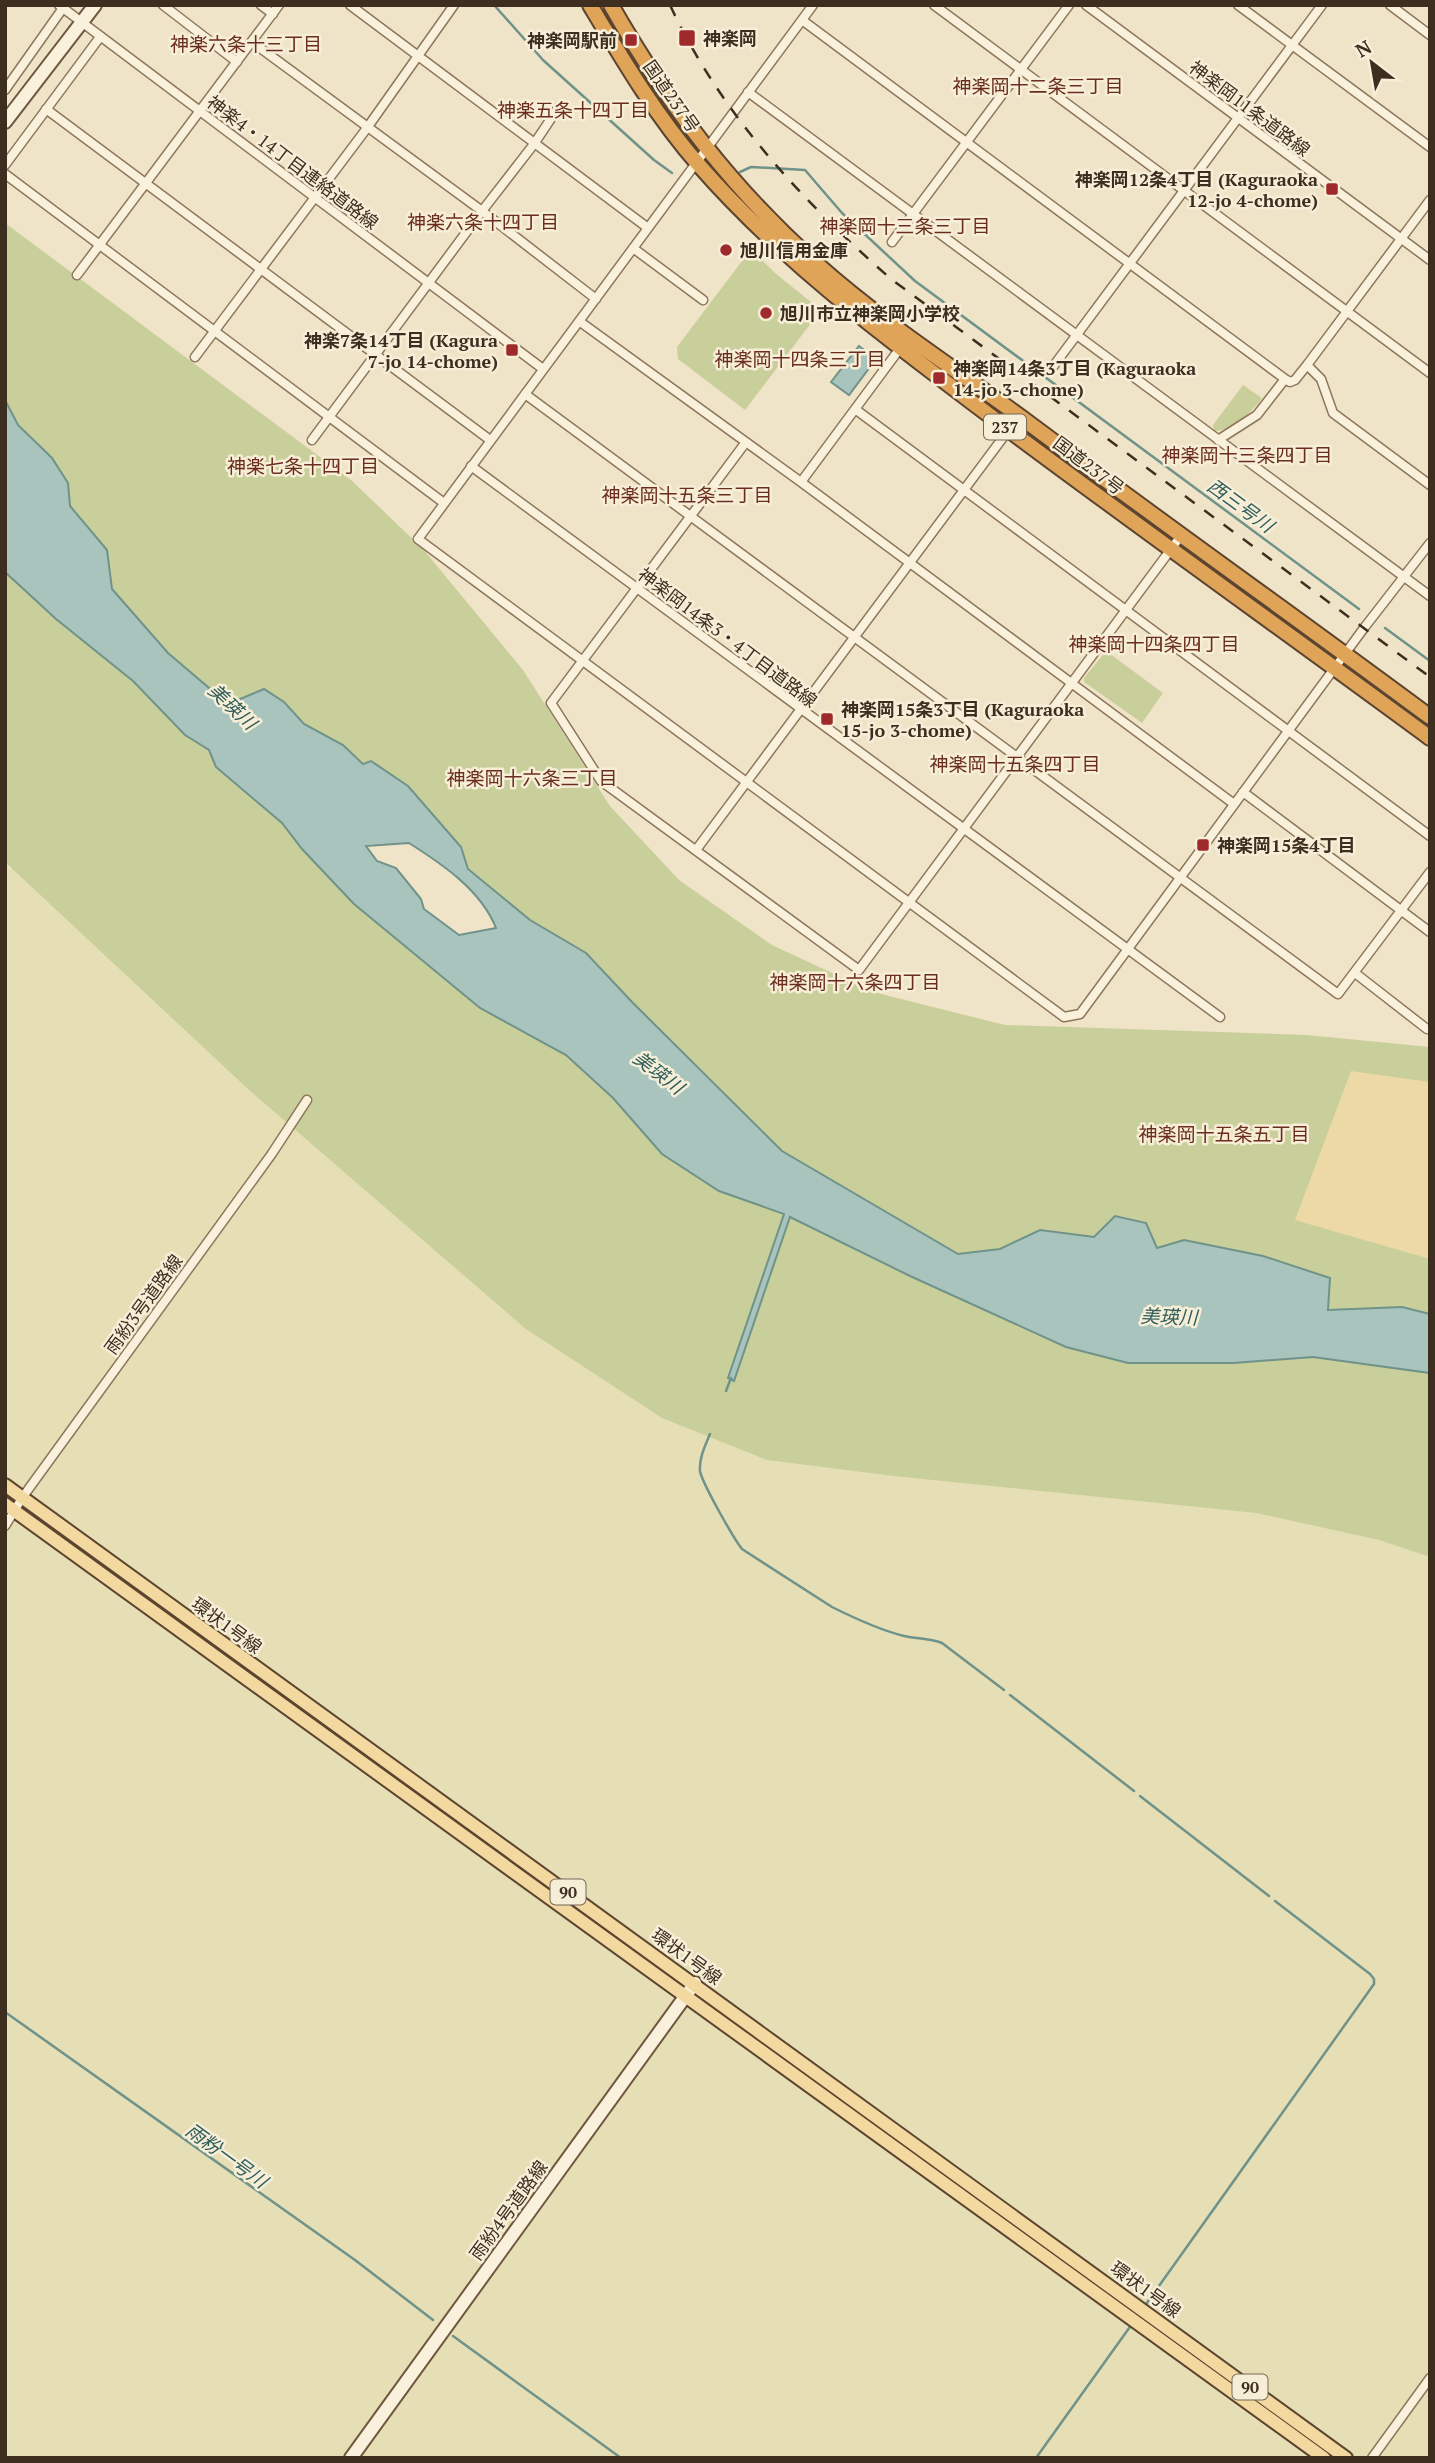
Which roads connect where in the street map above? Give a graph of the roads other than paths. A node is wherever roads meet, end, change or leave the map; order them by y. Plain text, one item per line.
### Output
1 (94, 5) edge
2 (163, 5) edge
3 (261, 5) edge
4 (279, 5) edge
5 (349, 5) edge
6 (454, 5) edge
7 (590, 5) edge
8 (611, 5) edge
9 (813, 5) edge
10 (934, 5) edge
11 (1069, 5) edge
12 (1086, 5) edge
13 (1238, 5) edge
14 (1322, 5) edge
15 (1390, 5) edge
16 (61, 7) edge
17 (273, 14) junction
18 (802, 20) junction
19 (82, 23) junction
20 (1430, 35) edge
21 (100, 37) junction
22 (252, 42) junction
23 (1292, 45) junction
24 (418, 57) junction
25 (237, 62) junction
26 (1021, 70) junction
27 (7, 83) edge
28 (748, 92) junction
29 (27, 93) junction
30 (558, 108) dead end
31 (47, 109) junction
32 (200, 111) junction
33 (1238, 118) junction
34 (5, 121) edge
35 (367, 128) junction
36 (5, 131) edge
37 (967, 142) junction
38 (534, 144) junction
39 (1430, 147) edge
40 (706, 148) junction
41 (695, 162) junction
42 (5, 165) edge
43 (5, 174) edge
44 (146, 183) junction
45 (1184, 191) junction
46 (314, 198) junction
47 (1430, 200) edge
48 (482, 211) junction
49 (913, 215) junction
50 (648, 228) junction
51 (1401, 239) junction
52 (892, 242) dead end
53 (100, 245) junction
54 (633, 248) junction
55 (1430, 260) edge
56 (1131, 264) junction
57 (261, 269) junction
58 (77, 275) dead end
59 (428, 283) junction
60 (596, 299) junction
61 (703, 300) dead end
62 (1346, 312) junction
63 (579, 321) junction
64 (215, 330) junction
65 (1076, 336) junction
66 (905, 343) junction
67 (376, 355) junction
68 (195, 357) dead end
69 (1307, 365) junction
70 (1052, 368) dead end
71 (543, 369) junction
72 (1430, 373) edge
73 (1285, 379) junction
74 (525, 394) junction
75 (855, 409) junction
76 (1018, 416) junction
77 (330, 417) junction
78 (1008, 429) junction
79 (312, 440) dead end
80 (490, 440) junction
81 (1218, 440) junction
82 (746, 442) junction
83 (471, 466) junction
84 (801, 482) junction
85 (1430, 485) edge
86 (963, 491) junction
87 (444, 503) junction
88 (691, 516) junction
89 (1180, 537) junction
90 (1430, 543) edge
91 (1171, 550) junction
92 (908, 564) junction
93 (1404, 577) junction
94 (637, 588) junction
95 (1430, 596) edge
96 (1125, 612) junction
97 (854, 637) junction
98 (1345, 654) junction
99 (583, 661) junction
100 (1335, 668) junction
101 (1071, 684) junction
102 (800, 710) junction
103 (1430, 717) edge
104 (1289, 730) junction
105 (1430, 738) edge
106 (1017, 757) junction
107 (746, 782) junction
108 (1243, 792) junction
109 (1234, 804) junction
110 (963, 829) junction
111 (1430, 836) edge
112 (696, 850) junction
113 (1430, 872) edge
114 (1181, 876) junction
115 (909, 902) junction
116 (1401, 911) junction
117 (1430, 932) edge
118 (1127, 948) junction
119 (1355, 973) junction
120 (1220, 1017) dead end
121 (1427, 1029) dead end
122 (307, 1100) dead end
123 (5, 1485) edge
124 (22, 1498) junction
125 (11, 1508) edge
126 (5, 1527) edge
127 (695, 1983) junction
128 (687, 1995) junction
129 (1430, 2378) edge
130 (351, 2458) edge
131 (1324, 2458) edge
132 (1346, 2458) edge
133 (1371, 2458) edge

1 - 19 street
2 - 25 street
3 - 17 street
4 - 17 street
5 - 24 street
6 - 24 street
7 - 41 highway, 国道237号 / 237
8 - 40 highway, 国道237号 / 237
9 - 18 street
10 - 26 street
11 - 26 street
12 - 33 street, 神楽岡11条道路線
13 - 23 street
14 - 23 street
15 - 20 street
16 - 19 street, 神楽4・14丁目連絡道路線
16 - 27 street
17 - 22 street
18 - 28 street
18 - 37 street
19 - 21 street, 神楽4・14丁目連絡道路線
19 - 29 street
21 - 31 street
21 - 32 street, 神楽4・14丁目連絡道路線
22 - 25 street
22 - 35 street
23 - 33 street
23 - 39 street
24 - 35 street
24 - 38 street
25 - 32 street
26 - 37 street
26 - 45 street
28 - 40 street
28 - 49 street
29 - 34 street
29 - 36 street
30 - 38 street
31 - 42 street
31 - 44 street
32 - 44 street
32 - 46 street, 神楽4・14丁目連絡道路線
33 - 45 street
33 - 51 street, 神楽岡11条道路線
35 - 46 street
35 - 48 street
37 - 49 street
37 - 56 street
38 - 48 street
38 - 50 street
40 - 41 street
40 - 66 highway, 国道237号 / 237
41 - 50 street
41 - 66 highway, 国道237号 / 237
43 - 53 street
44 - 53 street
44 - 57 street
45 - 56 street
45 - 62 street
46 - 57 street
46 - 59 street, 神楽4・14丁目連絡道路線
47 - 51 street
48 - 59 street
48 - 60 street
49 - 52 street
49 - 65 street
50 - 54 street
51 - 55 street, 神楽岡11条道路線
51 - 62 street
53 - 58 street
53 - 64 street
54 - 60 street
54 - 61 street
56 - 65 street
56 - 73 street
57 - 64 street
57 - 67 street
59 - 67 street
59 - 71 street, 神楽4・14丁目連絡道路線
60 - 63 street
62 - 69 street
62 - 72 street
63 - 71 street
63 - 82 street
64 - 68 street
64 - 77 street
65 - 70 street
65 - 81 street
66 - 75 street
66 - 76 highway, 国道237号 / 237
66 - 78 highway, 国道237号 / 237
67 - 77 street
67 - 80 street
69 - 73 street
69 - 85 street
71 - 74 street
73 - 81 street
74 - 80 street
74 - 88 street
75 - 84 street
75 - 86 street
76 - 78 street
76 - 89 highway, 国道237号 / 237
77 - 79 street
77 - 87 street
78 - 86 street
78 - 91 highway, 国道237号 / 237
80 - 83 street
81 - 93 street
82 - 84 street
82 - 88 street
83 - 87 street
83 - 94 street, 神楽岡14条3・4丁目道路線
84 - 92 street
86 - 92 street
86 - 96 street
87 - 99 street
88 - 94 street
88 - 97 street
89 - 91 street
89 - 98 highway, 国道237号 / 237
90 - 93 street
91 - 96 street
91 - 100 highway, 国道237号 / 237
92 - 97 street
92 - 101 street
93 - 95 street
93 - 98 street
94 - 99 street
94 - 102 street, 神楽岡14条3・4丁目道路線
96 - 101 street
96 - 104 street
97 - 102 street
97 - 106 street
98 - 100 street
98 - 103 highway, 国道237号 / 237
99 - 107 street
99 - 112 street
100 - 104 street
100 - 105 highway, 国道237号 / 237
101 - 106 street
101 - 109 street
102 - 107 street
102 - 110 street, 神楽岡14条3・4丁目道路線
104 - 108 street
104 - 111 street
106 - 110 street
106 - 114 street
107 - 112 street
107 - 115 street
108 - 109 street
108 - 116 street
109 - 114 street
110 - 115 street
110 - 118 street, 神楽岡14条3・4丁目道路線
112 - 115 street
113 - 116 street
114 - 118 street
114 - 119 street
115 - 118 street
116 - 117 street
116 - 119 street
118 - 120 street, 神楽岡14条3・4丁目道路線
119 - 121 street
122 - 124 street, 雨紛3号道路線
123 - 124 main road, 環状1号線 / 90
124 - 125 street, 雨紛3号道路線
124 - 127 main road, 環状1号線 / 90
125 - 126 street, 雨紛3号道路線
125 - 128 main road, 環状1号線 / 90
127 - 128 street, 雨紛4号道路線
127 - 132 main road, 環状1号線 / 90
128 - 130 street, 雨紛4号道路線
128 - 131 main road, 環状1号線 / 90
129 - 133 street

